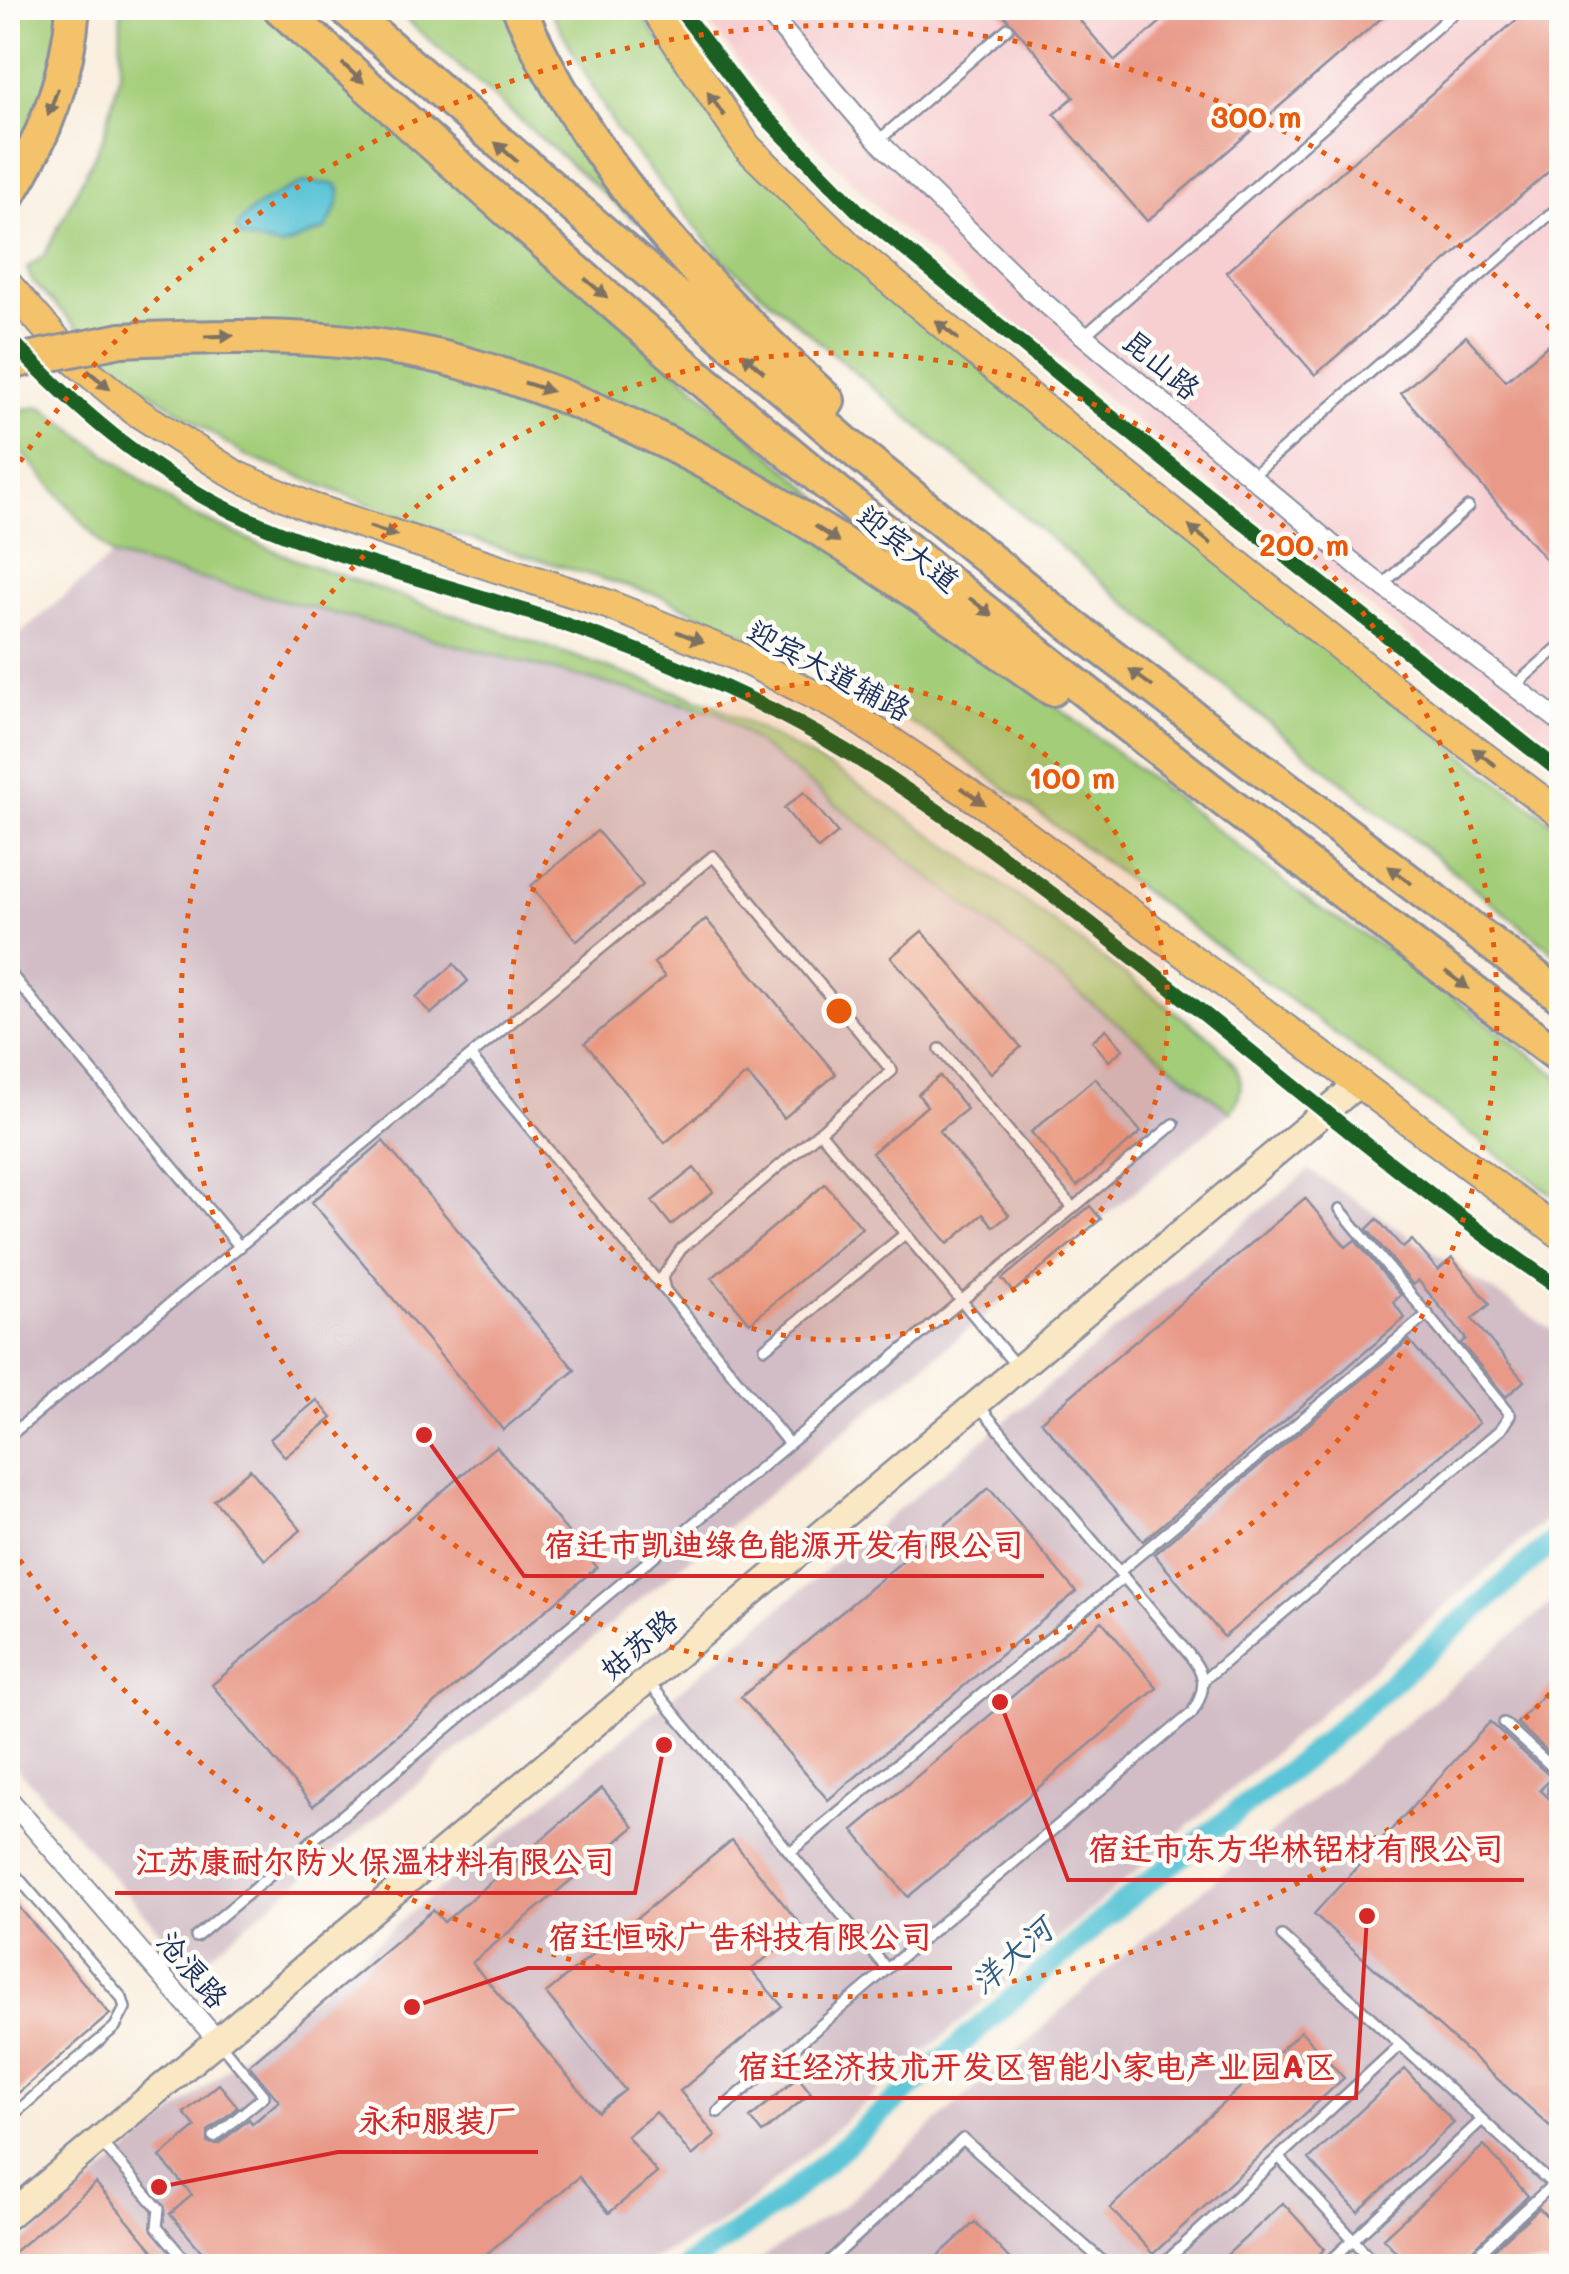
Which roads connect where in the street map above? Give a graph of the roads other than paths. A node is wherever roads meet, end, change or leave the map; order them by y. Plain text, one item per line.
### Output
1 (73, 8) edge
2 (280, 8) edge
3 (345, 8) edge
4 (519, 8) edge
5 (654, 8) edge
6 (764, 8) edge
7 (1459, 8) edge
8 (1008, 28) dead end
9 (878, 140) junction
10 (8, 196) edge
11 (1562, 204) edge
12 (8, 285) edge
13 (1084, 336) junction
14 (8, 363) edge
15 (1252, 476) junction
16 (1468, 507) dead end
17 (1382, 585) junction
18 (1066, 621) junction
19 (1562, 644) edge
20 (1514, 686) junction
21 (1562, 723) edge
22 (1562, 815) edge
23 (1410, 945) junction
24 (8, 972) edge
25 (1562, 997) edge
26 (940, 1049) dead end
27 (471, 1057) junction
28 (1562, 1058) edge
29 (1358, 1084) junction
30 (1174, 1124) dead end
31 (820, 1132) junction
32 (1073, 1208) junction
33 (1340, 1209) dead end
34 (906, 1234) junction
35 (1562, 1235) edge
36 (240, 1247) junction
37 (665, 1290) junction
38 (962, 1300) junction
39 (1428, 1314) junction
40 (765, 1348) dead end
41 (1019, 1369) junction
42 (977, 1404) junction
43 (8, 1438) edge
44 (790, 1444) junction
45 (1122, 1575) junction
46 (1205, 1679) junction
47 (648, 1681) junction
48 (1504, 1723) dead end
49 (1562, 1776) edge
50 (8, 1798) edge
51 (790, 1852) junction
52 (8, 1866) edge
53 (1282, 1936) dead end
54 (196, 1937) dead end
55 (886, 1969) junction
56 (218, 2041) junction
57 (1400, 2045) junction
58 (718, 2112) dead end
59 (8, 2119) edge
60 (1482, 2120) junction
61 (214, 2137) dead end
62 (100, 2140) junction
63 (1279, 2157) junction
64 (1552, 2184) junction
65 (1562, 2193) edge
66 (8, 2216) edge
67 (1354, 2240) junction
68 (190, 2266) edge
69 (824, 2266) edge
70 (1108, 2266) edge
71 (1161, 2266) edge
72 (1325, 2266) edge
73 (1377, 2266) edge
74 (1465, 2266) edge

1 -> 10 highway
2 -> 23 highway, 迎宾大道
18 -> 3 highway, 迎宾大道
4 - 18 highway
22 -> 5 main road
6 - 9 street, 昆山路
7 - 13 lane
8 - 9 lane
9 - 13 street, 昆山路
11 - 15 lane
12 -> 29 main road, 迎宾大道辅路
13 - 15 street, 昆山路
14 -> 23 highway, bridge
15 - 17 street, 昆山路
16 - 17 lane
17 - 20 street, 昆山路
25 -> 18 highway, 迎宾大道
19 - 20 lane
20 - 21 street, 昆山路
23 -> 28 highway, 迎宾大道
24 - 36 lane
26 - 32 lane
27 - 31 lane
27 - 36 lane
27 - 37 lane
29 - 35 main road, 迎宾大道辅路
29 - 41 street, 姑苏路
30 - 32 lane
31 - 34 lane
31 - 37 lane
32 - 38 lane
33 - 39 lane
34 - 38 lane
34 - 40 lane
36 - 43 lane
37 - 44 lane
38 - 41 lane
38 - 44 lane
39 - 45 lane
39 - 46 lane
41 - 42 street, 姑苏路
42 - 45 lane
42 - 47 street, 姑苏路
44 - 54 lane
45 - 46 lane
45 - 51 lane
46 - 55 lane
47 - 51 lane
47 - 56 street, 姑苏路
48 - 49 lane
50 - 56 street, 沧浪路
51 - 55 lane
52 - 59 lane
53 - 57 lane
55 - 58 lane
56 - 61 lane
56 - 62 street, 姑苏路
57 - 60 lane
57 - 63 lane
60 - 64 lane
60 - 67 lane
62 - 66 street, 姑苏路
62 - 68 lane
63 - 67 lane
63 - 71 lane
64 - 65 lane
64 - 74 lane
67 - 72 lane
67 - 73 lane
69 - 70 lane

